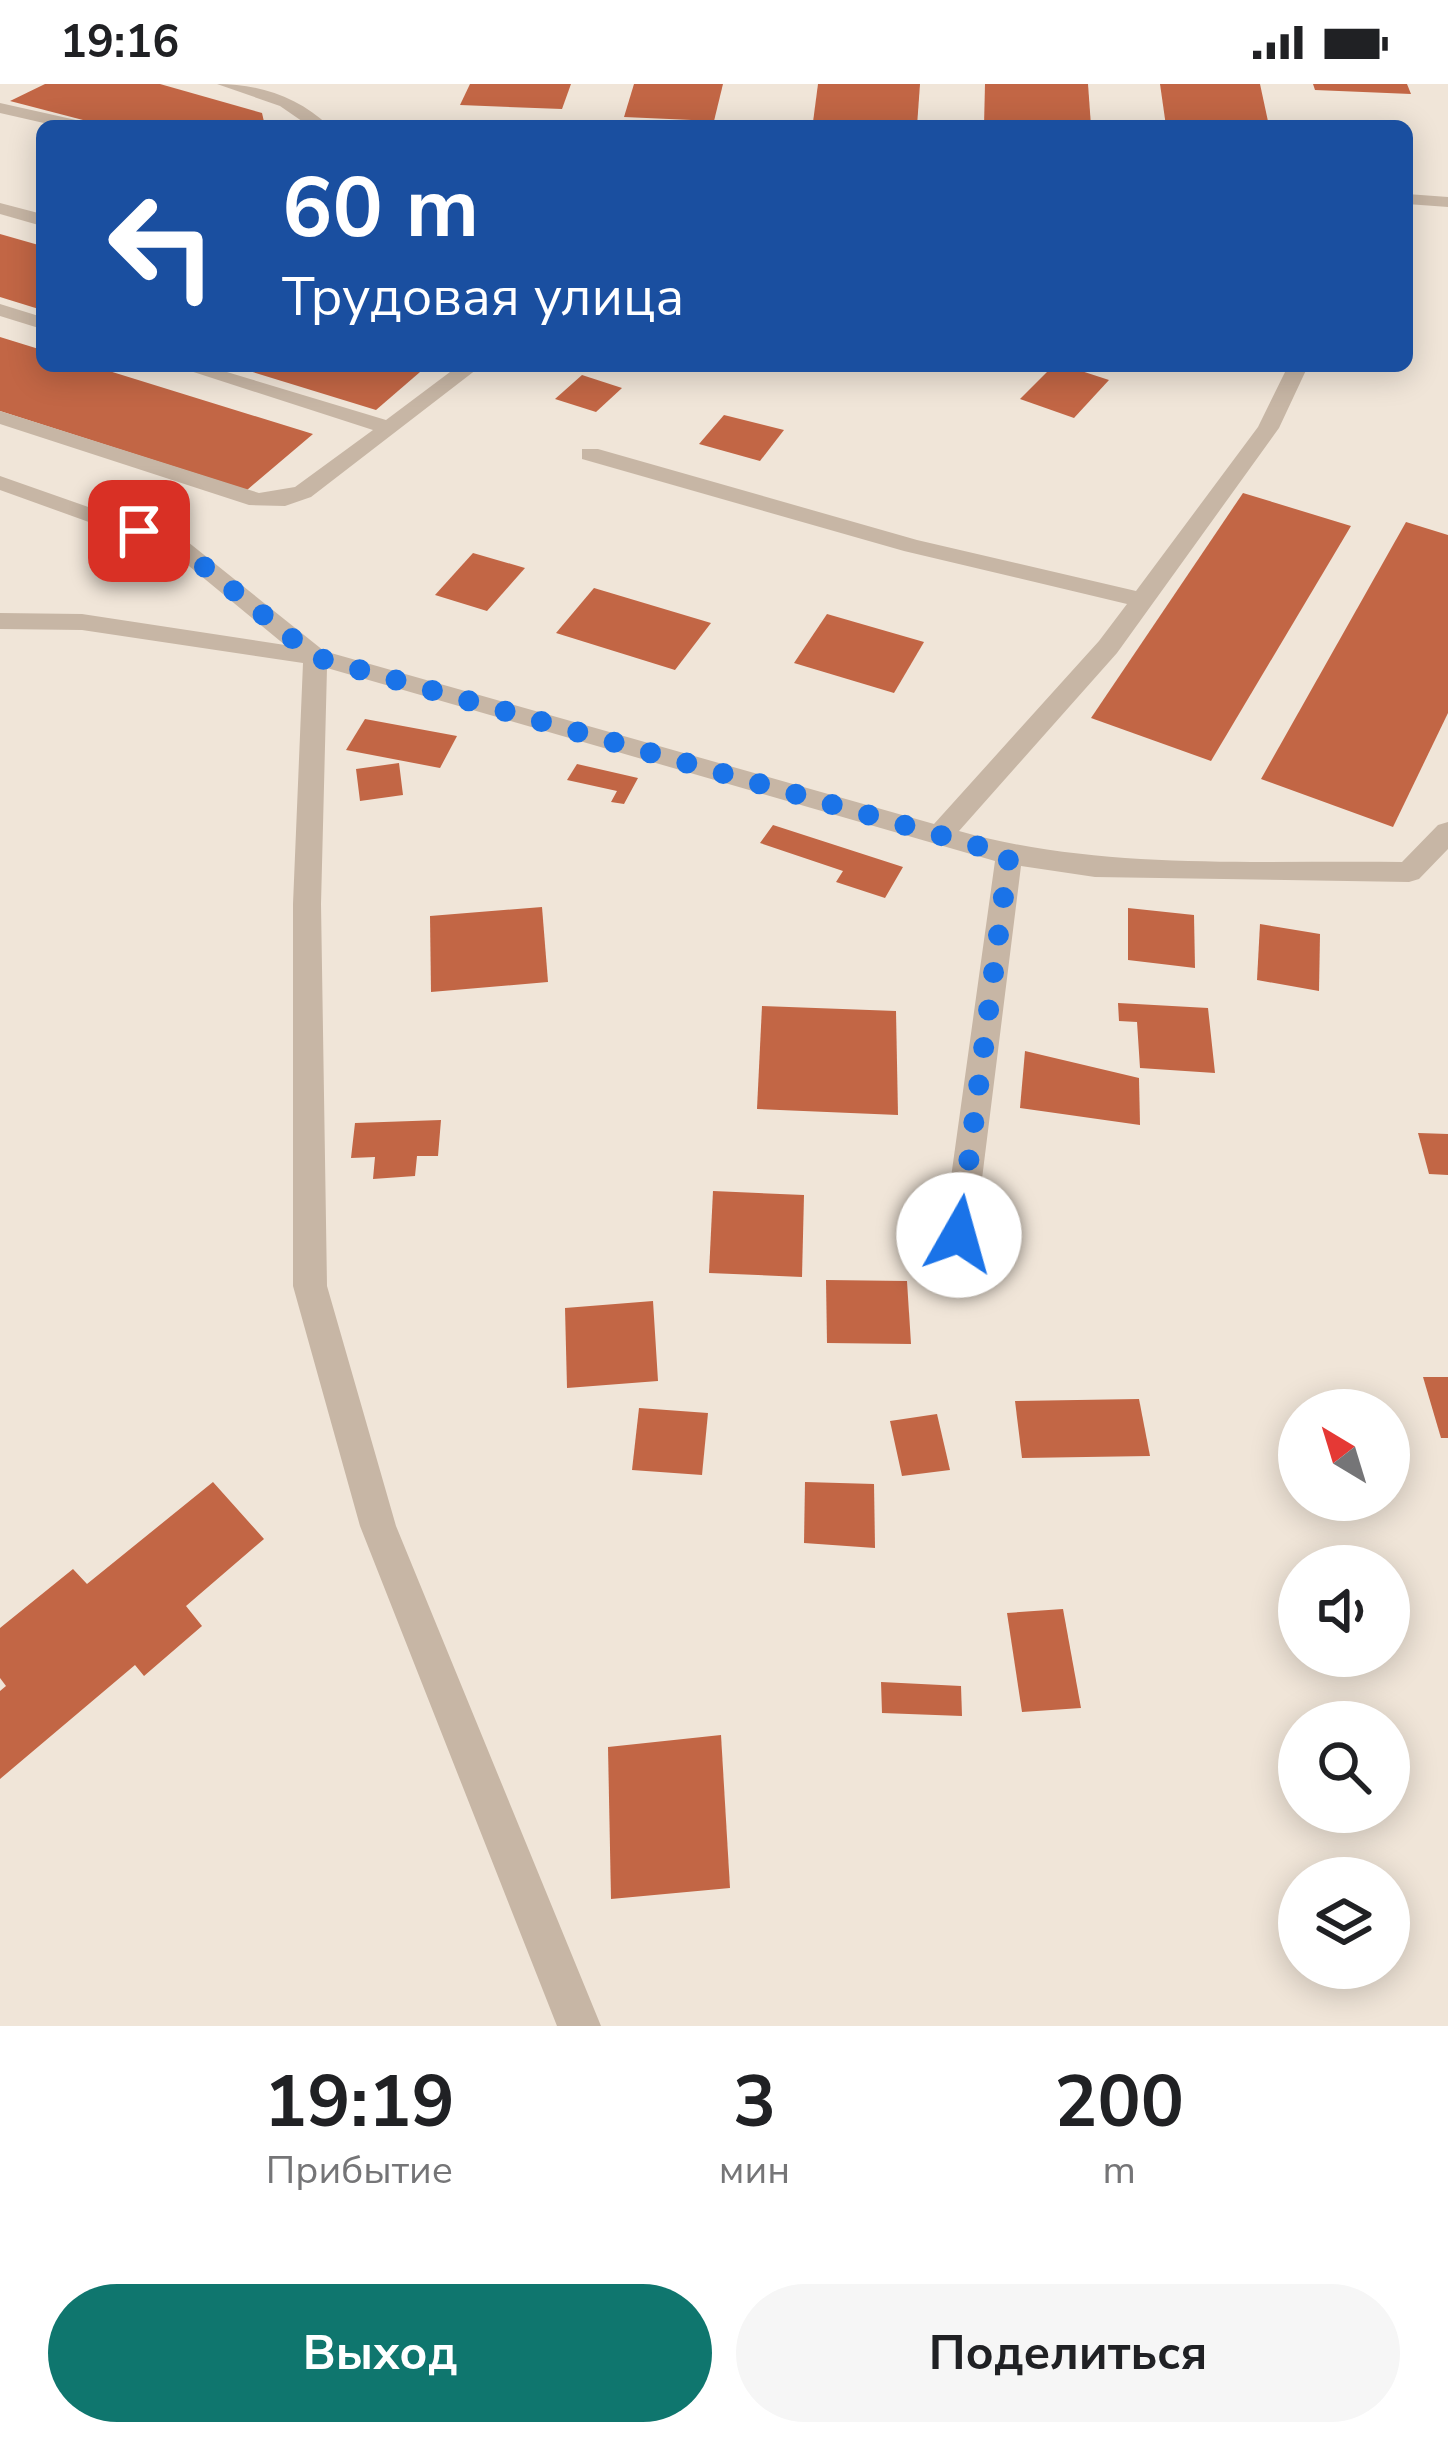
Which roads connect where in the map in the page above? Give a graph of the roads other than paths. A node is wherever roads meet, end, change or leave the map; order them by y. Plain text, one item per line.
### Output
1 (225, 84) edge
2 (0, 108) edge
3 (53, 120) edge
4 (312, 120) edge
5 (1413, 199) edge
6 (1448, 202) edge
7 (0, 208) edge
8 (36, 218) edge
9 (0, 310) edge
10 (36, 321) edge
11 (205, 372) edge
12 (463, 372) edge
13 (1295, 372) edge
14 (0, 417) edge
15 (390, 428) junction
16 (590, 454) dead end
17 (0, 483) edge
18 (1142, 600) junction
19 (0, 621) edge
20 (315, 657) junction
21 (1448, 832) edge
22 (940, 836) junction
23 (1009, 855) junction
24 (959, 1235) dead end
25 (579, 2026) edge

1 - 4 street
2 - 3 street
5 - 6 street
7 - 8 street
9 - 10 street
11 - 15 street
12 - 15 street
13 - 18 street
14 - 15 street
16 - 18 street
17 - 20 street
18 - 22 street
19 - 20 street
20 - 22 street
20 - 25 street
21 - 23 street
22 - 23 street
23 - 24 street

